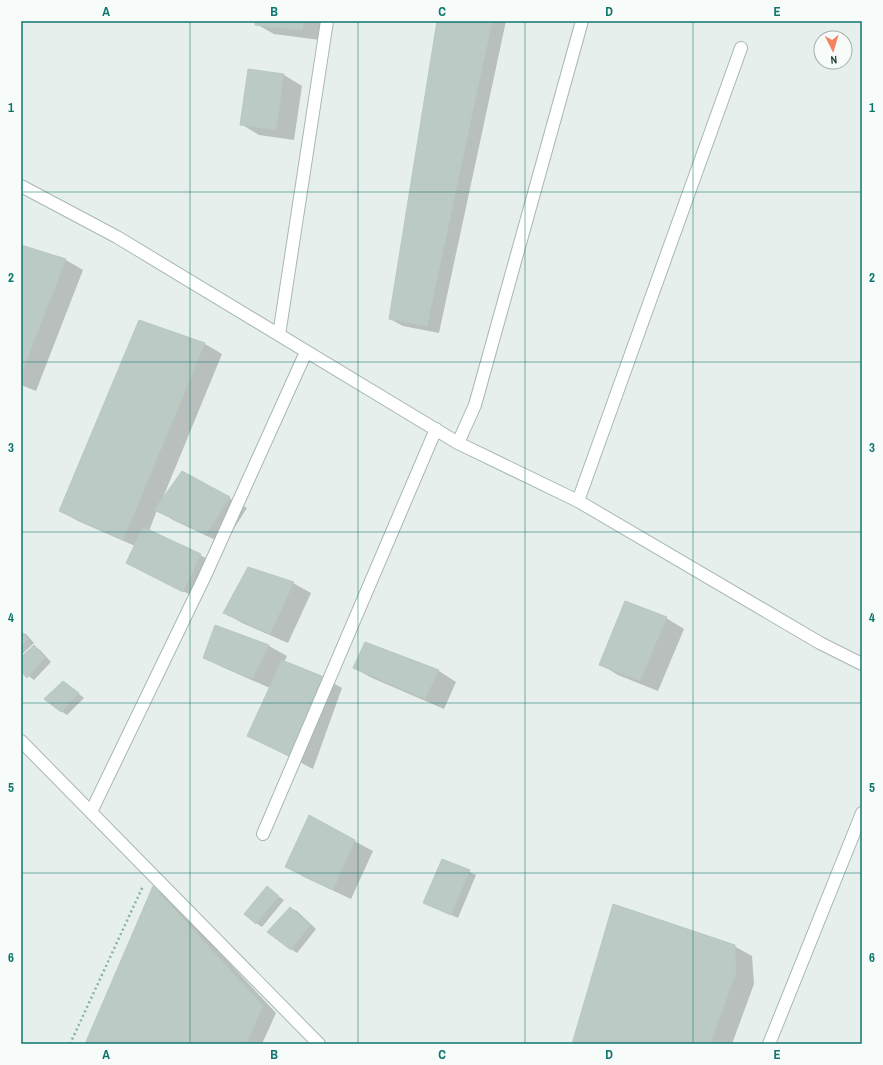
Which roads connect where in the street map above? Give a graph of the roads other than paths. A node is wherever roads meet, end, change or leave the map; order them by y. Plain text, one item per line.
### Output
1 (327, 21) edge
2 (582, 21) edge
3 (741, 48) dead end
4 (21, 186) edge
5 (279, 336) junction
6 (306, 352) junction
7 (436, 429) junction
8 (458, 444) junction
9 (578, 501) junction
10 (862, 664) edge
11 (21, 741) edge
12 (91, 812) junction
13 (862, 813) edge
14 (263, 834) dead end
15 (319, 1044) edge
16 (769, 1044) edge

1 - 5 street
2 - 8 street
3 - 9 street
4 - 5 street
5 - 6 street
6 - 7 street
6 - 12 street
7 - 8 street
7 - 14 street
8 - 9 street
9 - 10 street
11 - 12 street
12 - 15 street
13 - 16 street

